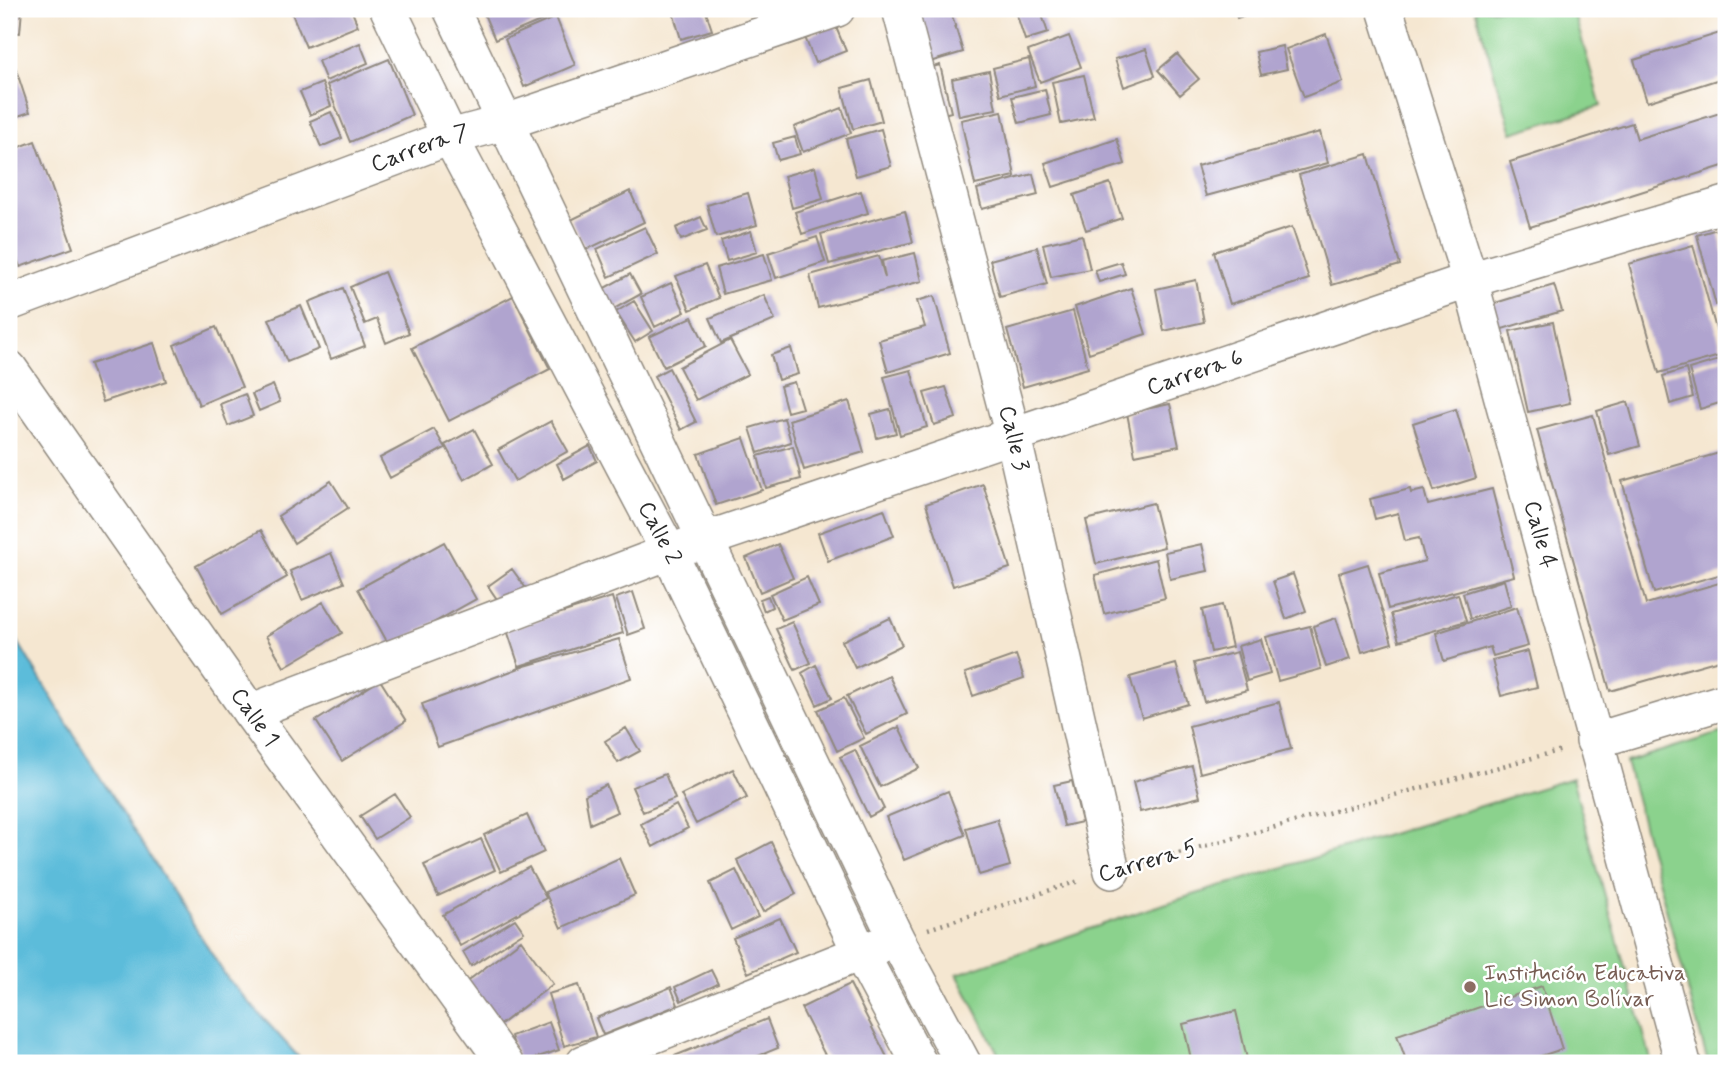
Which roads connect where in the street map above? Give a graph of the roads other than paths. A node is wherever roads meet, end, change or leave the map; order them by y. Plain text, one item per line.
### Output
1 (388, 9) edge
2 (451, 9) edge
3 (836, 9) edge
4 (900, 9) edge
5 (1385, 9) edge
6 (506, 122) junction
7 (450, 137) junction
8 (1726, 204) edge
9 (1470, 280) junction
10 (9, 303) edge
11 (9, 368) edge
12 (1013, 436) junction
13 (708, 541) junction
14 (669, 552) junction
15 (1726, 701) edge
16 (250, 712) junction
17 (1594, 741) junction
18 (1112, 871) road end
19 (896, 938) junction
20 (860, 952) junction
21 (505, 1063) edge
22 (584, 1063) edge
23 (919, 1063) edge
24 (963, 1063) edge
25 (1683, 1063) edge

1 - 7 street, Calle 2
2 - 6 street, Calle 2
3 - 6 street, Carrera 7
4 - 12 street, Calle 3
5 - 9 street, Calle 4
6 - 7 street, Carrera 7
6 - 13 street, Calle 2
7 - 10 street, Carrera 7
7 - 14 street, Calle 2
8 - 9 street, Carrera 6
9 - 12 street, Carrera 6
9 - 17 street, Calle 4
11 - 16 street, Calle 1
12 - 13 street, Carrera 6
12 - 18 street, Calle 3
13 - 14 street, Carrera 6
13 - 19 street, Calle 2
14 - 16 street, Carrera 6
14 - 20 street, Calle 2
15 - 17 street
16 - 21 street, Calle 1
17 - 25 street, Calle 4
19 - 20 street
19 - 24 street, Calle 2
20 - 22 street
20 - 23 street, Calle 2

